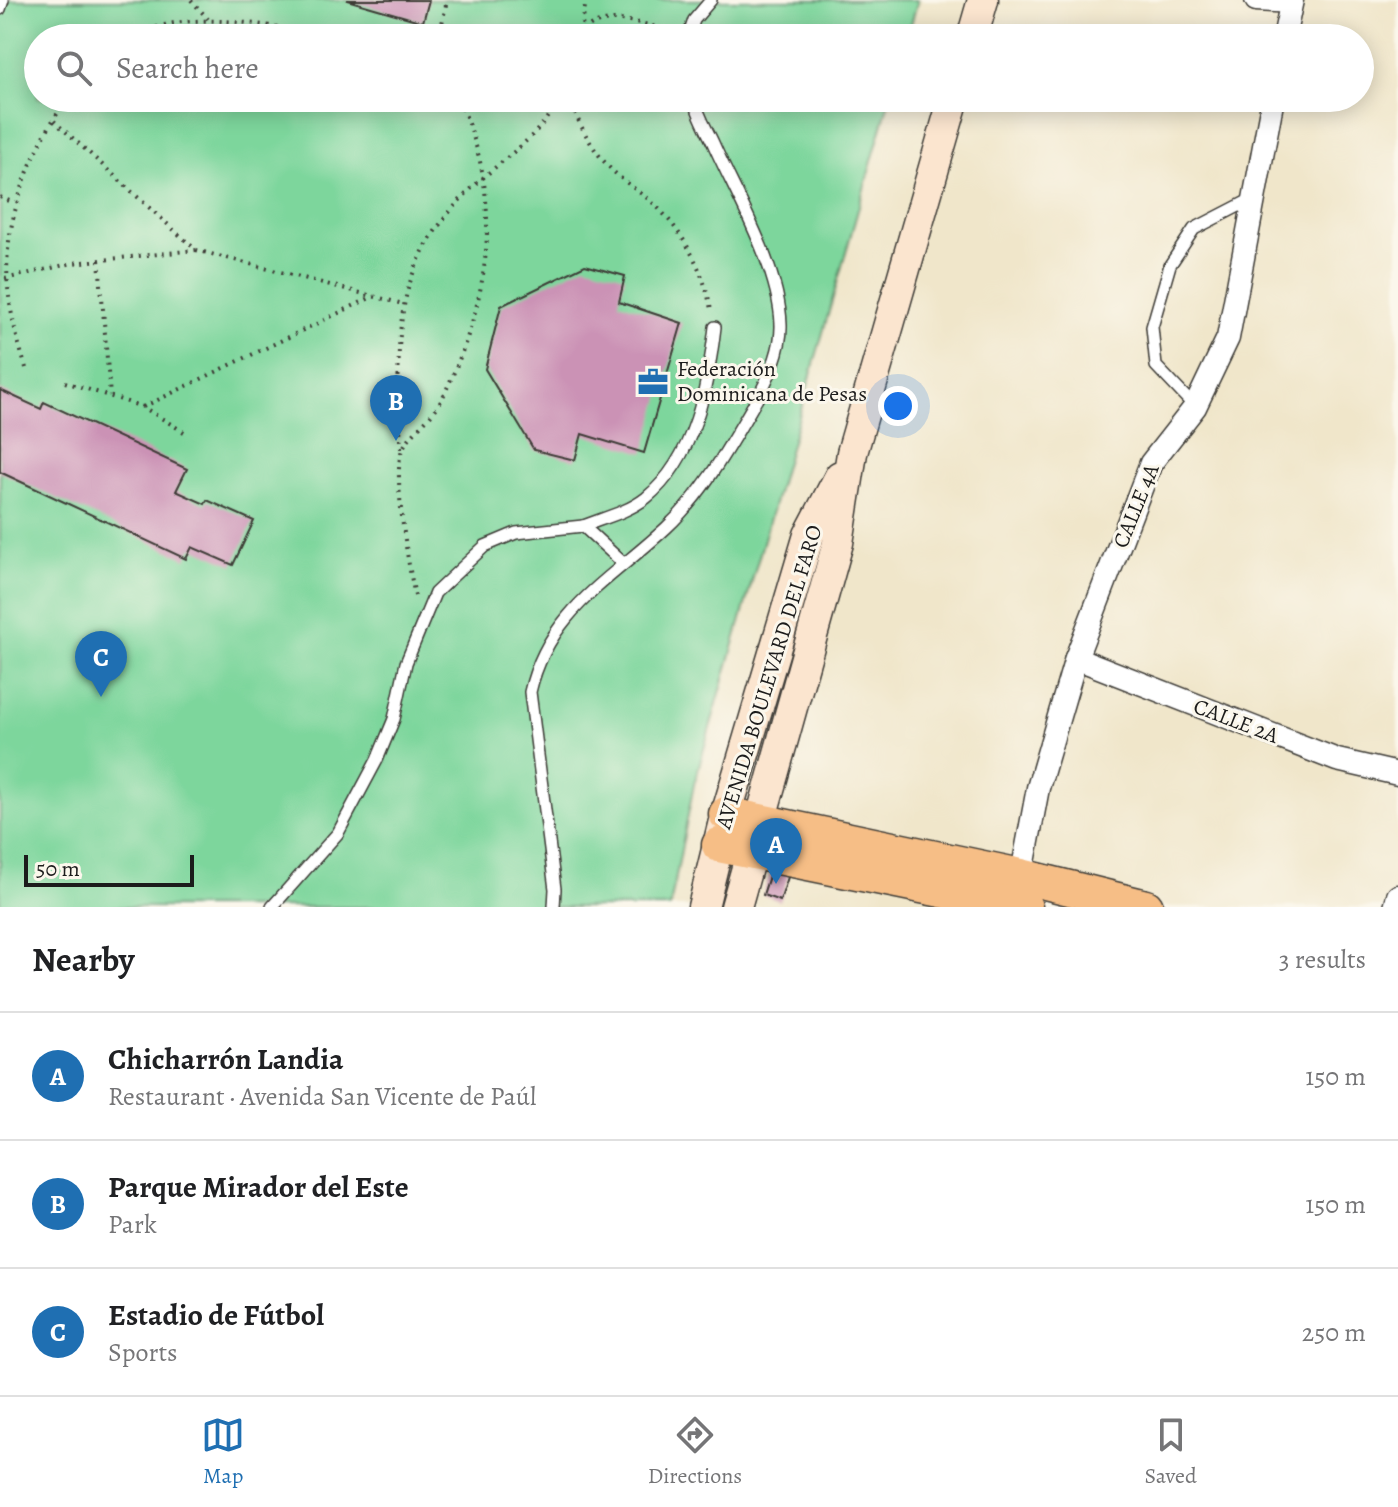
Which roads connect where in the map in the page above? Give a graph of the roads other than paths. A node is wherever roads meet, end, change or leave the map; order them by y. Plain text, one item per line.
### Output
1 (3, 0) edge
2 (711, 0) edge
3 (983, 0) edge
4 (1256, 0) edge
5 (1291, 1) edge
6 (0, 9) edge
7 (696, 24) edge
8 (976, 24) edge
9 (1287, 24) edge
10 (700, 112) edge
11 (950, 112) edge
12 (1270, 112) edge
13 (1254, 198) junction
14 (715, 327) road end
15 (1195, 407) junction
16 (583, 526) junction
17 (622, 562) junction
18 (1076, 658) junction
19 (1398, 774) edge
20 (739, 833) junction
21 (1021, 896) edge
22 (1398, 896) edge
23 (272, 907) edge
24 (554, 907) edge
25 (703, 907) edge
26 (736, 907) edge
27 (1146, 907) edge
28 (1395, 907) edge

1 - 6 lane
2 - 7 lane
3 - 8 street
4 - 5 street
5 - 9 street
10 - 17 lane
11 - 20 street, AVENIDA BOULEVARD DEL FARO
12 - 13 street, CALLE 4A
13 - 15 street, CALLE 4A
13 - 15 lane
14 - 16 lane
15 - 18 street, CALLE 4A
16 - 17 lane
16 - 23 lane
17 - 24 lane
18 - 19 street, CALLE 2A
18 - 21 street, CALLE 4A
20 - 21 main road
20 - 25 street, AVENIDA BOULEVARD DEL FARO
20 - 26 street, AVENIDA BOULEVARD DEL FARO
21 - 27 main road
22 - 28 street

